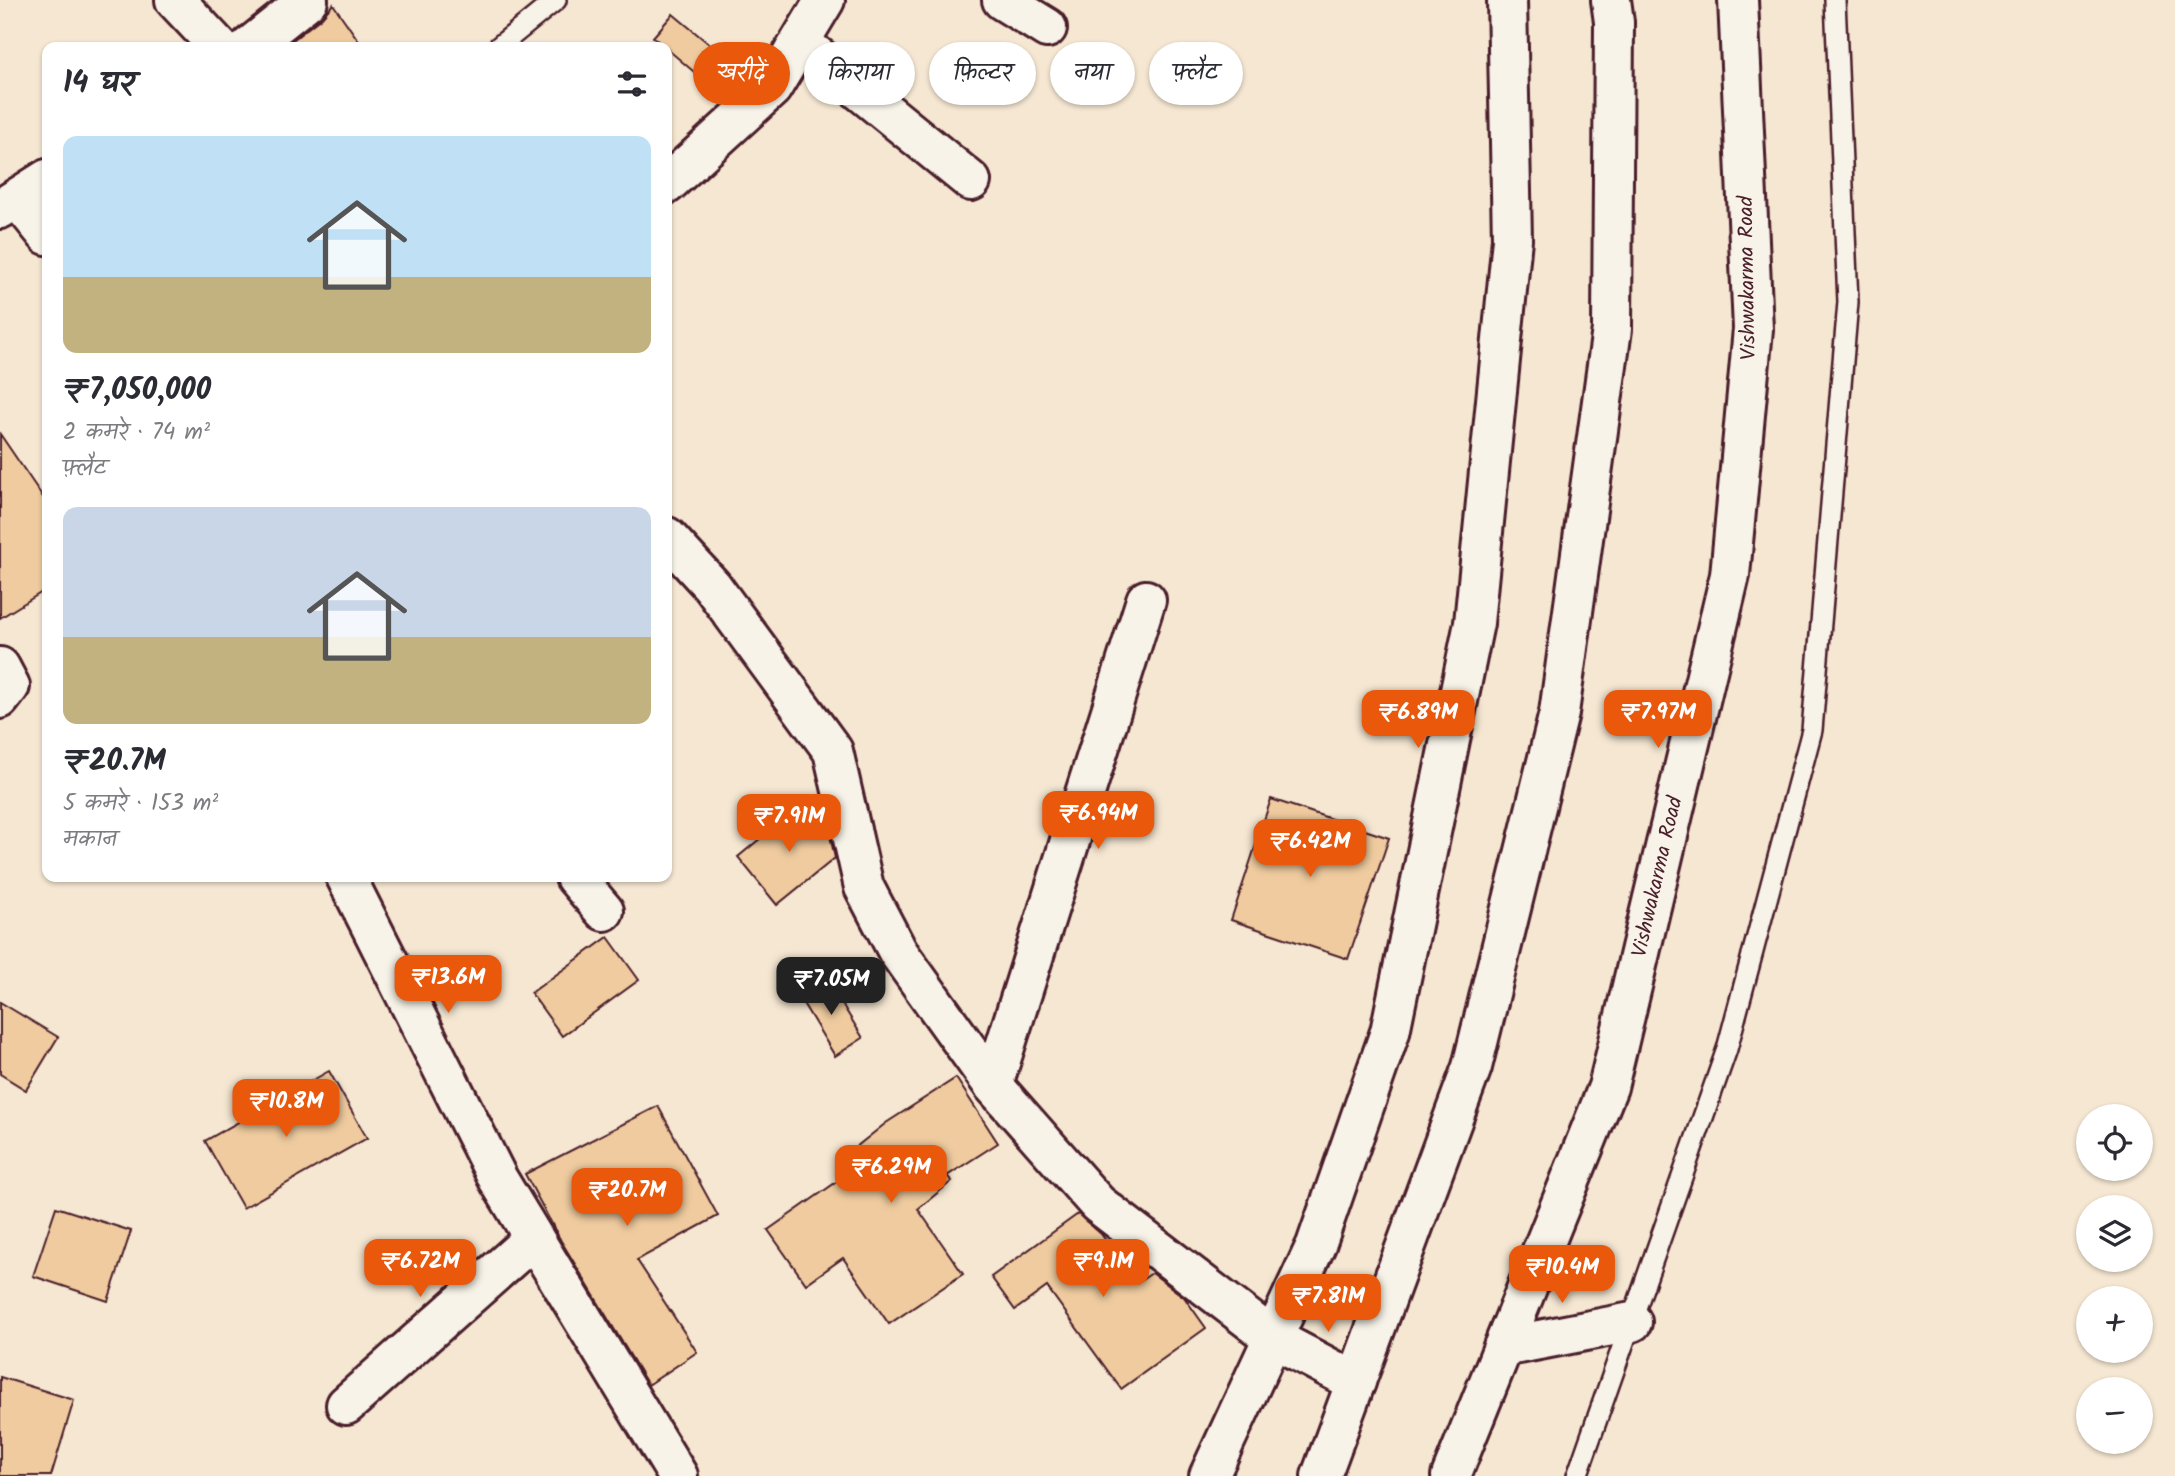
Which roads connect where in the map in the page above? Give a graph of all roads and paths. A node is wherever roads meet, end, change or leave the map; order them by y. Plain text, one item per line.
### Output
1 (175, 0) edge
2 (308, 0) edge
3 (556, 0) edge
4 (825, 0) edge
5 (1002, 0) edge
6 (1507, 0) edge
7 (1611, 0) edge
8 (1738, 0) edge
9 (1835, 0) edge
10 (1046, 28) dead end
11 (214, 42) edge
12 (255, 42) edge
13 (504, 42) edge
14 (800, 42) junction
15 (672, 179) edge
16 (971, 181) dead end
17 (21, 195) edge
18 (42, 227) edge
19 (672, 542) edge
20 (1146, 600) dead end
21 (0, 667) edge
22 (0, 699) edge
23 (349, 882) edge
24 (579, 882) edge
25 (604, 911) dead end
26 (993, 1085) junction
27 (534, 1238) junction
28 (1632, 1322) junction
29 (1273, 1338) junction
30 (1503, 1346) junction
31 (1356, 1382) junction
32 (345, 1405) dead end
33 (678, 1476) edge
34 (1209, 1476) edge
35 (1321, 1476) edge
36 (1451, 1476) edge
37 (1577, 1476) edge

1 - 11 street
2 - 12 street
3 - 13 lane
4 - 14 street
5 - 10 street
6 - 29 street
7 - 31 street
8 - 30 street, Vishwakarma Road
9 - 28 lane
14 - 15 street
14 - 16 street
17 - 18 street
19 - 26 street
20 - 26 street
21 - 22 street
23 - 27 street
24 - 25 street
26 - 29 street
27 - 32 street
27 - 33 street
28 - 30 street
28 - 37 lane
29 - 31 street
29 - 34 street
30 - 36 street, Vishwakarma Road
31 - 35 street

